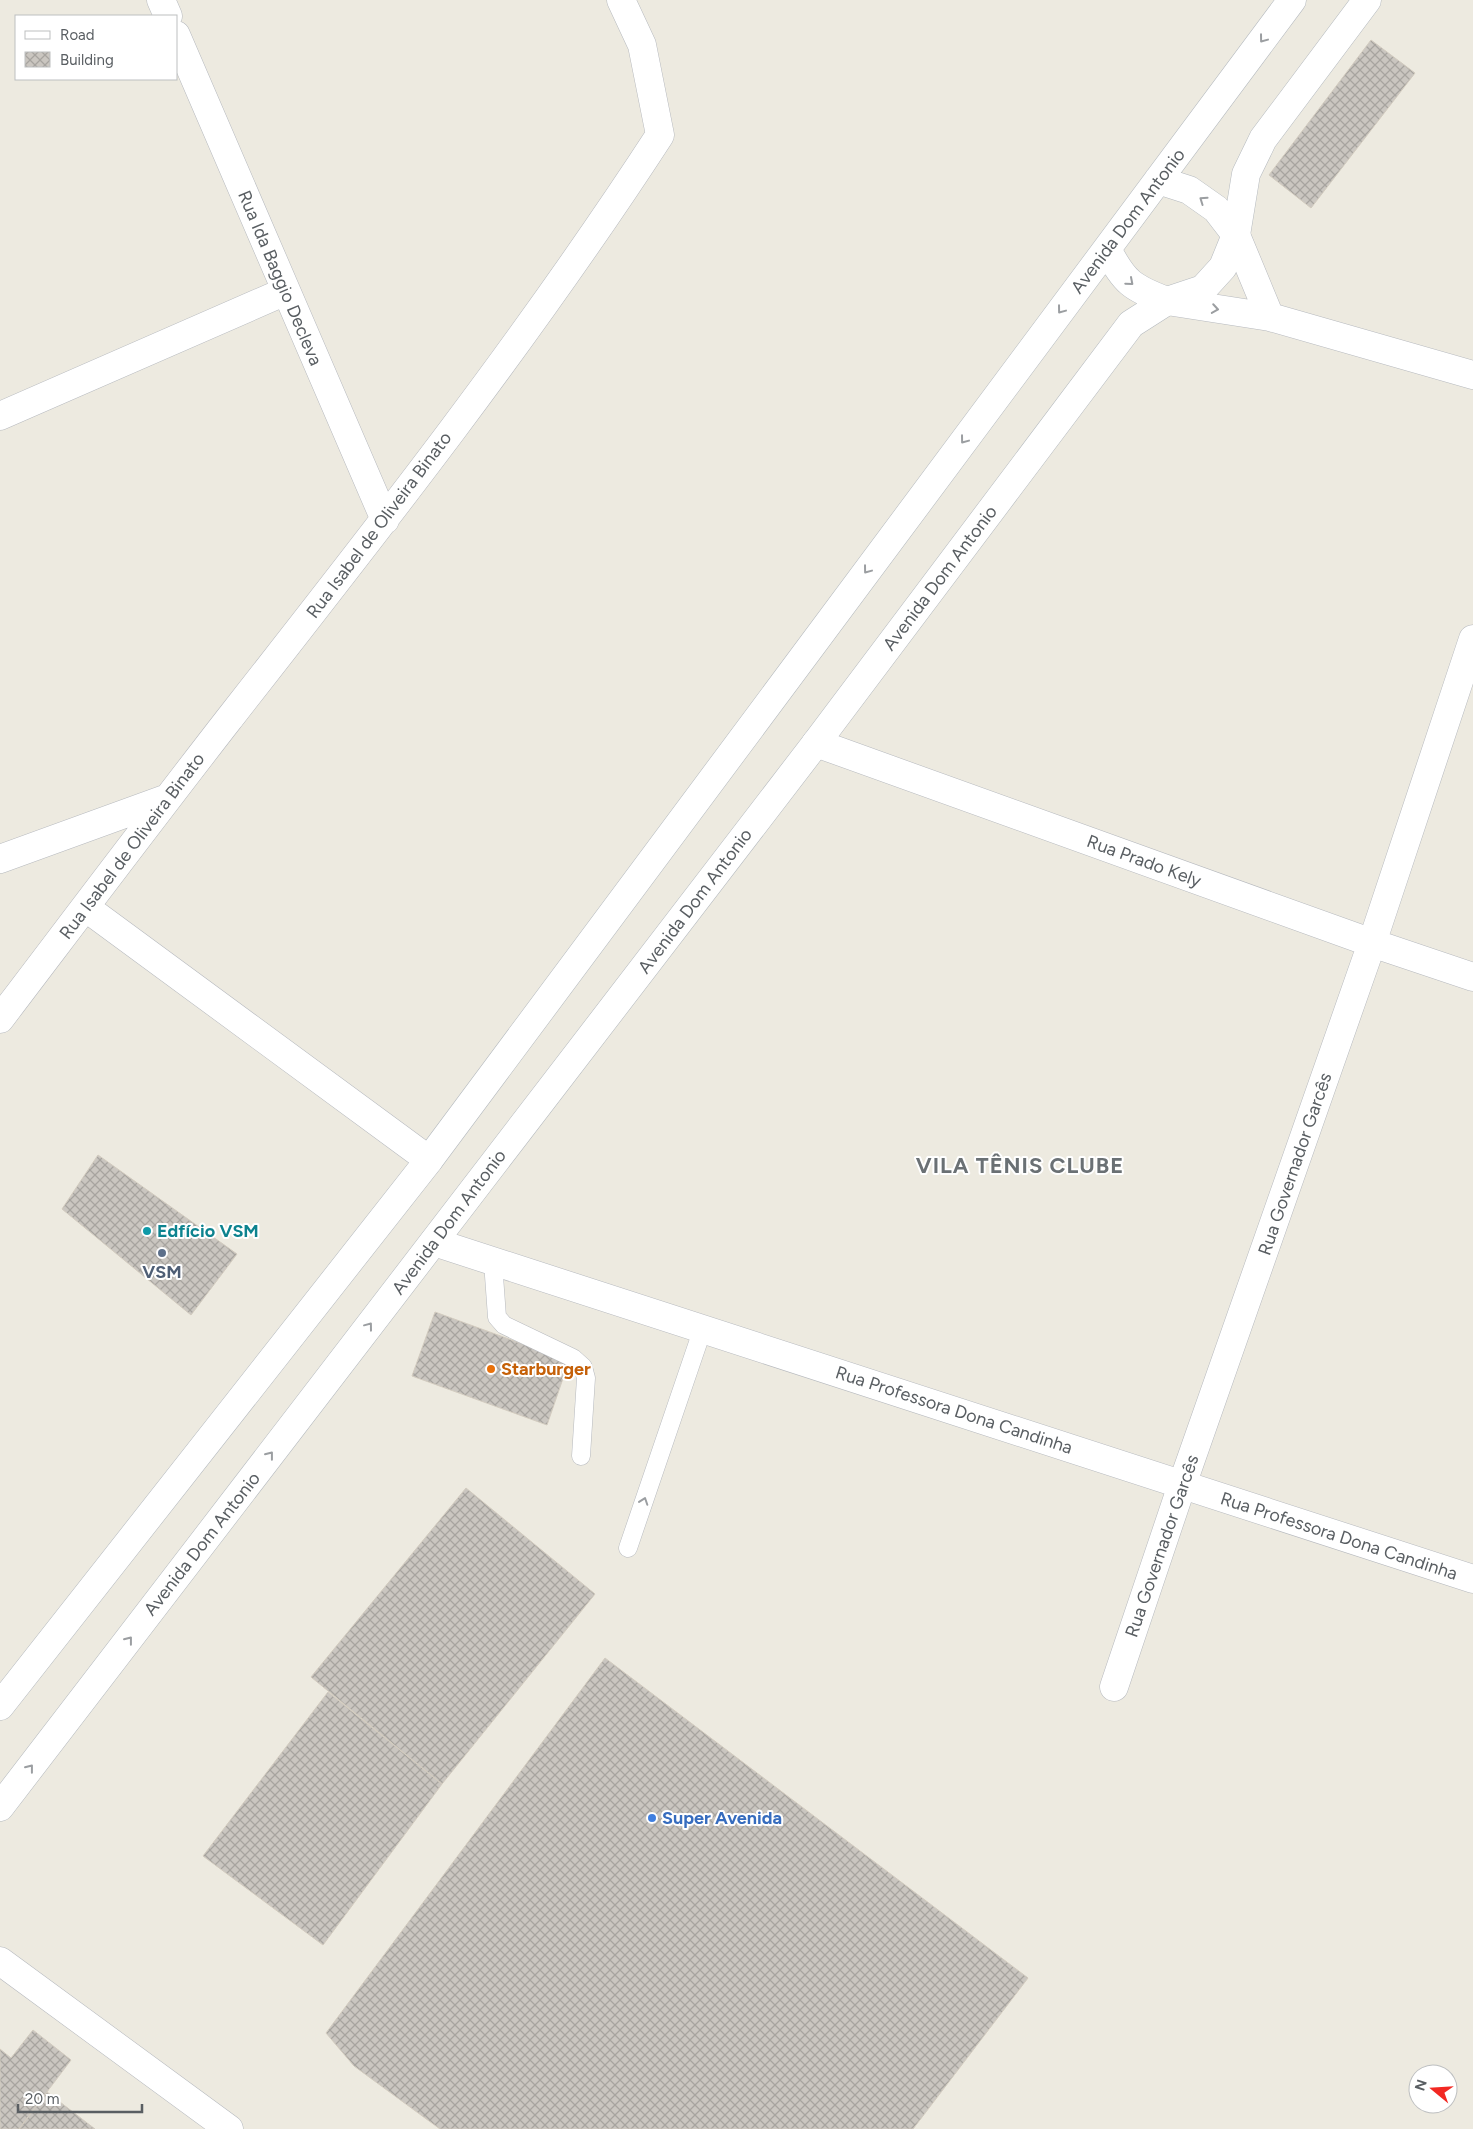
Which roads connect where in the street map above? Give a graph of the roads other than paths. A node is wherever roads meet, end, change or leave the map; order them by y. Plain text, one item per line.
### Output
1 (161, 0) edge
2 (622, 0) edge
3 (1292, 0) edge
4 (1367, 0) edge
5 (168, 15) edge
6 (178, 41) edge
7 (1158, 180) junction
8 (1236, 235) junction
9 (1107, 249) junction
10 (286, 290) junction
11 (1167, 301) junction
12 (1270, 317) junction
13 (1473, 375) edge
14 (0, 416) edge
15 (385, 520) junction
16 (1473, 639) edge
17 (816, 743) junction
18 (168, 798) junction
19 (0, 859) edge
20 (85, 907) junction
21 (1372, 944) junction
22 (1473, 977) edge
23 (0, 1019) edge
24 (429, 1160) junction
25 (434, 1242) junction
26 (494, 1262) junction
27 (703, 1328) junction
28 (580, 1456) dead end
29 (1182, 1485) junction
30 (628, 1548) dead end
31 (1473, 1579) edge
32 (1114, 1687) dead end
33 (0, 1706) edge
34 (0, 1807) edge
35 (0, 1961) edge
36 (229, 2129) edge

1 - 5 street
2 - 15 street, Rua Isabel de Oliveira Binato
3 -> 7 street, Avenida Dom Antonio
4 - 8 street, Avenida Dom Antonio
6 - 10 street, Rua Ida Baggio Decleva
8 -> 7 street
7 - 9 street, Avenida Dom Antonio
8 - 11 street, Avenida Dom Antonio
8 - 12 street
9 -> 11 street
9 -> 24 street, Avenida Dom Antonio
10 - 14 street
10 - 15 street, Rua Ida Baggio Decleva
11 -> 12 street
11 - 17 street, Avenida Dom Antonio
12 - 13 street
15 - 18 street, Rua Isabel de Oliveira Binato
16 - 21 street, Rua Governador Garcês
17 - 21 street, Rua Prado Kely
17 - 25 street, Avenida Dom Antonio
18 - 19 street
18 - 20 street, Rua Isabel de Oliveira Binato
20 - 23 street, Rua Isabel de Oliveira Binato
20 - 24 street
21 - 22 street, Rua Prado Kely
21 - 29 street, Rua Governador Garcês
24 - 33 street, Avenida Dom Antonio
25 - 26 street, Rua Professora Dona Candinha
34 -> 25 street, Avenida Dom Antonio
26 - 27 street, Rua Professora Dona Candinha
26 - 28 lane
27 - 29 street, Rua Professora Dona Candinha
30 -> 27 lane
29 - 31 street, Rua Professora Dona Candinha
29 - 32 street, Rua Governador Garcês
35 - 36 street

